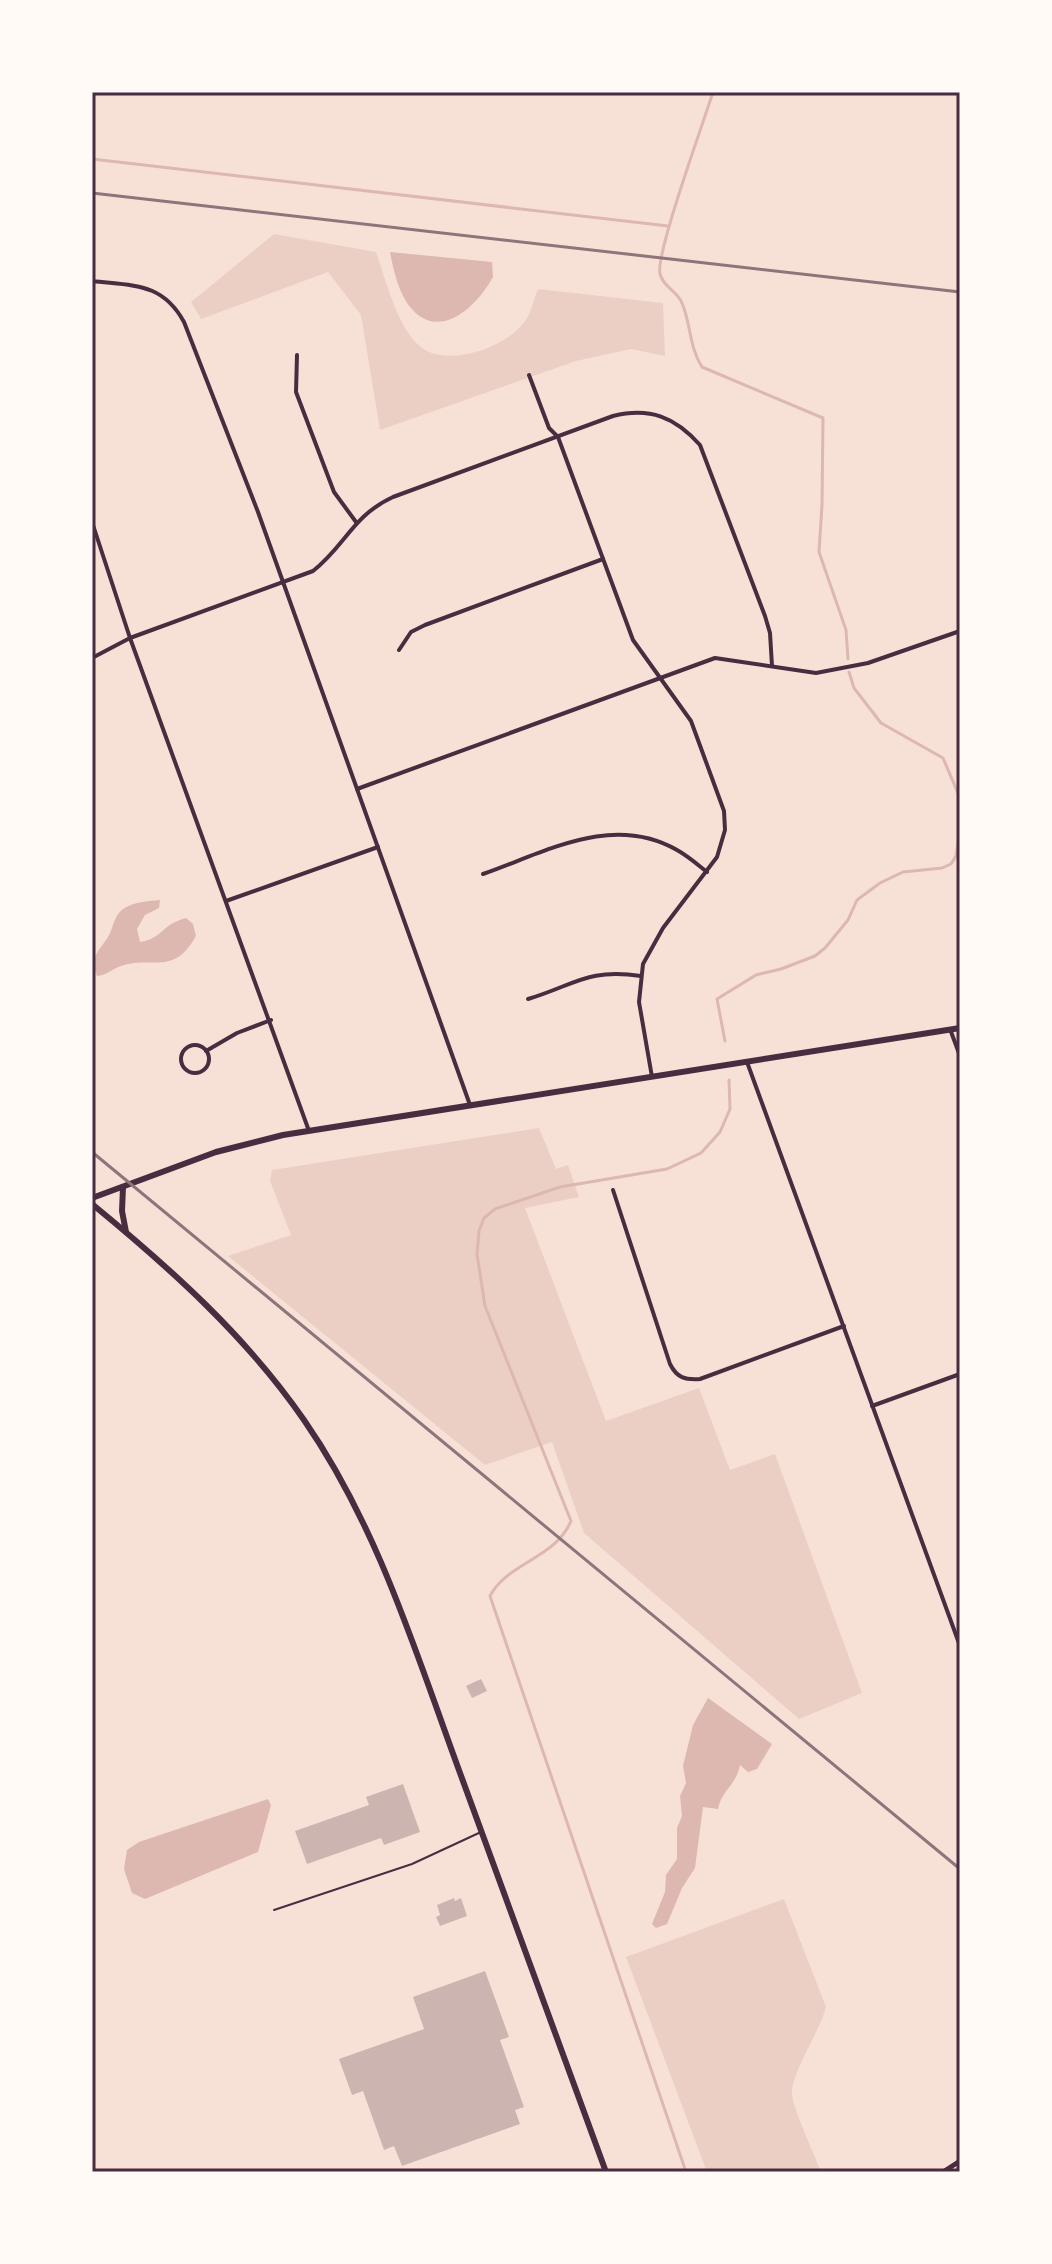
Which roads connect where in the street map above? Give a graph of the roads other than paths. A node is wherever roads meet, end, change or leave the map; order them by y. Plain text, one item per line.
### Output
1 (92, 281) edge
2 (297, 355) dead end
3 (529, 375) dead end
4 (558, 437) junction
5 (92, 522) edge
6 (356, 522) junction
7 (603, 559) junction
8 (282, 581) junction
9 (960, 631) edge
10 (130, 638) junction
11 (399, 650) dead end
12 (92, 658) edge
13 (772, 666) junction
14 (658, 678) junction
15 (357, 789) junction
16 (378, 847) junction
17 (707, 872) junction
18 (483, 874) dead end
19 (226, 901) junction
20 (641, 976) junction
21 (528, 999) dead end
22 (271, 1020) junction
23 (960, 1028) edge
24 (950, 1029) junction
25 (206, 1051) junction
26 (960, 1056) edge
27 (747, 1062) junction
28 (652, 1077) junction
29 (470, 1105) junction
30 (309, 1131) junction
31 (123, 1187) junction
32 (613, 1190) dead end
33 (92, 1198) edge
34 (92, 1204) edge
35 (126, 1232) junction
36 (844, 1326) junction
37 (960, 1374) edge
38 (872, 1406) junction
39 (960, 1646) edge
40 (482, 1832) junction
41 (274, 1910) dead end
42 (960, 2161) edge
43 (606, 2172) edge
44 (943, 2172) edge

1 - 8 street
2 - 6 street
3 - 4 street
4 - 6 street
4 - 7 street
4 - 13 street
5 - 10 street
6 - 8 street
7 - 11 street
7 - 14 street
8 - 10 street
8 - 15 street
9 - 13 street
10 - 12 street
10 - 19 street
13 - 14 street
14 - 15 street
14 - 17 street
15 - 16 street
16 - 19 street
16 - 29 street
17 - 18 street
17 - 20 street
19 - 22 street
20 - 21 street
20 - 28 street
22 - 25 street
22 - 30 street
23 - 24 main road
24 - 26 street
24 - 27 main road
25 - 25 street
27 - 28 main road
27 - 36 street
28 - 29 main road
29 - 30 main road
30 - 31 main road
31 - 33 main road
31 - 35 main road
32 - 36 street
34 - 35 main road
35 - 40 main road
36 - 38 street
37 - 38 street
38 - 39 street
40 - 41 lane
40 - 43 main road
42 - 44 street

